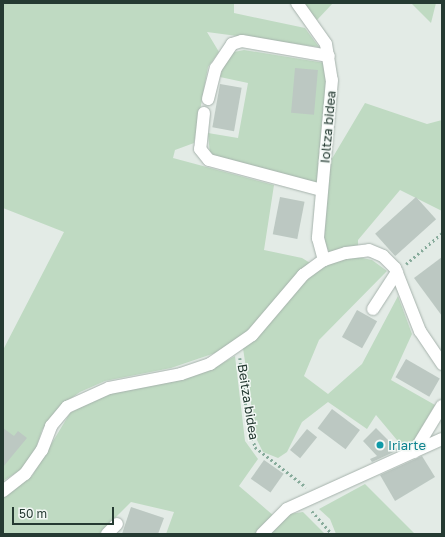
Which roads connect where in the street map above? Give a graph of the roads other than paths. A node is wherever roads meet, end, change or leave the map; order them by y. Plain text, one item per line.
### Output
1 (297, 3) edge
2 (329, 56) junction
3 (208, 99) dead end
4 (204, 113) dead end
5 (322, 190) junction
6 (324, 260) junction
7 (397, 272) junction
8 (373, 309) dead end
9 (442, 364) edge
10 (442, 406) edge
11 (442, 439) edge
12 (414, 453) junction
13 (3, 491) edge
14 (117, 524) dead end
15 (108, 534) edge
16 (262, 534) edge

1 - 2 street, Ioltza bidea
2 - 3 street
2 - 5 street, Ioltza bidea
4 - 5 street
5 - 6 street, Ioltza bidea
6 - 7 street
6 - 13 street
7 - 8 street
7 - 9 street
10 - 12 street
11 - 12 street
12 - 16 street
14 - 15 street

